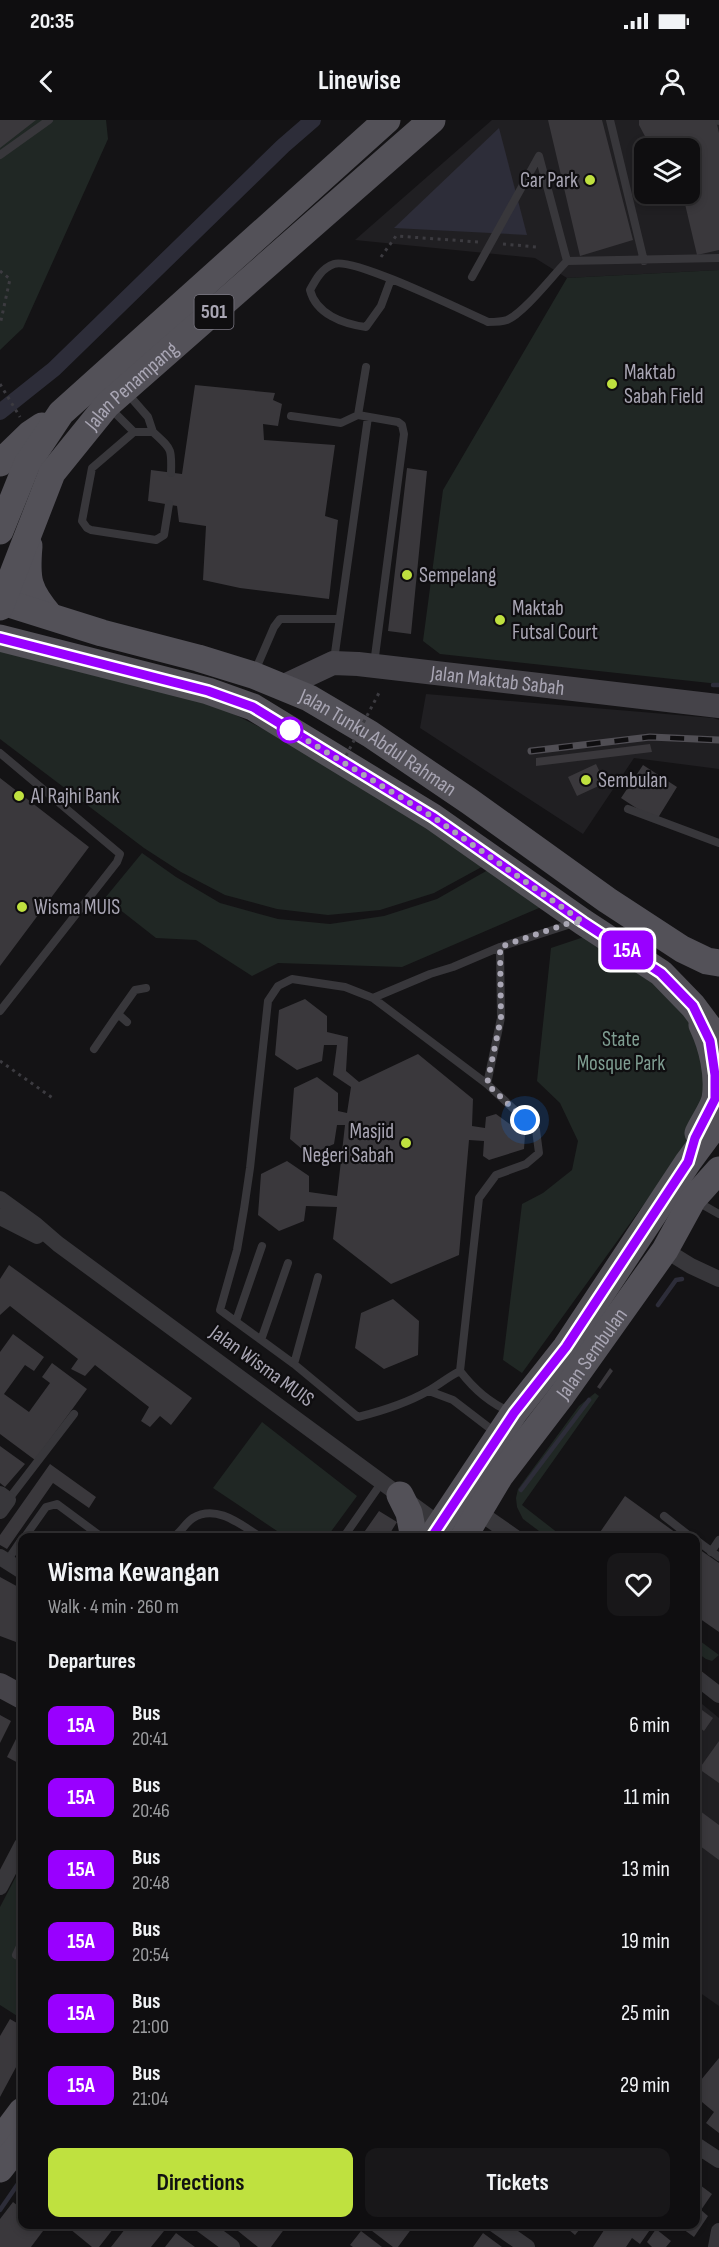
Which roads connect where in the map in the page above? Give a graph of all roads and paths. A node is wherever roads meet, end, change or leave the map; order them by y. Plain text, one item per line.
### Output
1 (49, 120) edge
2 (387, 120) edge
3 (432, 120) edge
4 (610, 120) edge
5 (0, 155) edge
6 (490, 243) dead end
7 (502, 244) dead end
8 (537, 246) dead end
9 (381, 257) dead end
10 (719, 258) edge
11 (567, 261) junction
12 (644, 261) junction
13 (0, 271) edge
14 (472, 277) dead end
15 (391, 279) junction
16 (0, 325) edge
17 (366, 367) dead end
18 (0, 384) edge
19 (116, 397) junction
20 (62, 413) junction
21 (358, 415) junction
22 (291, 416) dead end
23 (368, 417) junction
24 (23, 422) dead end
25 (134, 432) junction
26 (153, 432) junction
27 (0, 463) edge
28 (171, 473) dead end
29 (169, 504) dead end
30 (30, 530) junction
31 (0, 531) edge
32 (1, 610) edge
33 (50, 616) junction
34 (339, 619) junction
35 (0, 638) edge
36 (333, 663) junction
37 (107, 665) junction
38 (382, 668) junction
39 (253, 675) junction
40 (282, 687) junction
41 (380, 691) dead end
42 (719, 706) edge
43 (0, 753) edge
44 (339, 769) dead end
45 (628, 809) dead end
46 (719, 843) edge
47 (583, 922) junction
48 (500, 947) junction
49 (719, 963) edge
50 (146, 988) dead end
51 (373, 998) junction
52 (693, 1006) junction
53 (0, 1011) edge
54 (118, 1014) junction
55 (127, 1022) dead end
56 (719, 1041) edge
57 (94, 1049) dead end
58 (0, 1061) edge
59 (487, 1084) junction
60 (54, 1099) dead end
61 (719, 1120) edge
62 (719, 1170) edge
63 (686, 1181) junction
64 (0, 1188) edge
65 (0, 1199) edge
66 (719, 1214) edge
67 (0, 1217) edge
68 (58, 1245) junction
69 (262, 1246) dead end
70 (665, 1250) junction
71 (288, 1263) dead end
72 (318, 1277) dead end
73 (719, 1279) edge
74 (236, 1321) junction
75 (261, 1340) junction
76 (294, 1364) junction
77 (460, 1371) junction
78 (429, 1391) junction
79 (562, 1395) junction
80 (74, 1414) dead end
81 (518, 1419) junction
82 (500, 1476) junction
83 (391, 1489) junction
84 (2, 1502) edge
85 (480, 1513) junction
86 (664, 1516) dead end
87 (27, 1533) edge
88 (97, 1533) edge
89 (180, 1533) edge
90 (253, 1533) edge
91 (348, 1533) edge
92 (413, 1533) edge
93 (443, 1533) edge
94 (445, 1533) edge
95 (445, 1533) edge
96 (446, 1533) edge
97 (509, 1533) edge
98 (686, 1533) edge
99 (719, 1540) edge
100 (18, 1543) edge
101 (700, 1543) edge
102 (715, 1554) edge
103 (3, 1559) edge
104 (18, 1568) edge
105 (700, 1680) edge
106 (0, 1685) edge
107 (18, 1695) edge
108 (719, 1695) edge
109 (18, 1853) edge
110 (0, 1887) edge
111 (18, 1950) edge
112 (16, 1954) dead end
113 (16, 2123) edge
114 (0, 2140) edge
115 (700, 2148) edge
116 (719, 2160) edge
117 (0, 2169) edge
118 (208, 2229) edge
119 (501, 2229) edge
120 (719, 2231) edge
121 (232, 2247) edge
122 (527, 2247) edge
123 (716, 2247) edge

1 - 5 lane
2 - 20 main road, Jalan Penampang / 501
3 - 19 main road, Jalan Penampang / 501
4 - 12 lane
6 - 9 path
7 - 8 path
10 - 12 lane
11 - 12 lane
11 - 14 lane
11 - 15 lane
13 - 16 path
15 - 15 lane
17 - 21 lane
18 - 24 path
19 - 25 lane
19 - 26 lane
19 - 30 main road, Jalan Penampang / 501
20 - 27 main road
20 - 31 main road, Jalan Penampang / 501
21 - 22 lane
21 - 23 lane
23 - 34 lane
23 - 38 lane
25 - 26 lane
25 - 29 lane
26 - 28 lane
30 - 32 main road, Jalan Penampang / 501
30 - 33 main road
32 - 33 main road, Jalan Tunku Abdul Rahman
32 - 37 main road
33 - 39 main road, Jalan Tunku Abdul Rahman
34 - 36 lane
34 - 39 lane
35 - 37 main road, Jalan Tunku Abdul Rahman
36 - 38 street, Jalan Maktab Sabah
36 - 40 street
37 - 47 main road, Jalan Tunku Abdul Rahman
38 - 42 street, Jalan Maktab Sabah
39 - 40 main road, Jalan Tunku Abdul Rahman
40 - 49 main road, Jalan Tunku Abdul Rahman
41 - 44 path, bridge
43 - 53 lane
45 - 46 lane
47 - 48 lane
47 - 52 main road, Jalan Tunku Abdul Rahman
48 - 51 lane
48 - 59 lane
50 - 54 lane
51 - 59 lane
51 - 74 lane
52 - 56 main road, Jalan Tunku Abdul Rahman
52 - 63 main road
54 - 55 lane
54 - 57 lane
58 - 60 path
59 - 77 lane
61 - 63 main road, Jalan Sembulan
62 - 63 main road, Jalan Sembulan
63 - 66 lane
63 - 70 main road
63 - 81 main road, Jalan Sembulan
64 - 68 street
65 - 68 street
67 - 68 street
68 - 83 street, Jalan Wisma MUIS
69 - 74 lane
70 - 73 street
70 - 79 main road, Jalan Sembulan
71 - 75 lane
72 - 76 lane
74 - 75 lane
75 - 76 lane
76 - 78 lane
77 - 78 lane
77 - 81 lane
78 - 81 lane
79 - 81 lane
79 - 82 main road, Jalan Sembulan
80 - 84 lane
81 - 94 main road, Jalan Sembulan
82 - 85 main road, Jalan Sembulan
82 - 95 main road
83 - 91 lane
83 - 92 main road
83 - 93 street, Jalan Wisma MUIS
85 - 96 main road, Jalan Sembulan
85 - 97 street
86 - 98 lane
87 - 88 lane
89 - 90 lane
99 - 102 lane
100 - 103 lane
101 - 102 lane
103 - 104 street
105 - 108 street
106 - 107 street
109 - 110 street
111 - 112 lane
113 - 114 main road
113 - 117 main road
115 - 116 street
118 - 121 street
119 - 122 street
120 - 123 street

